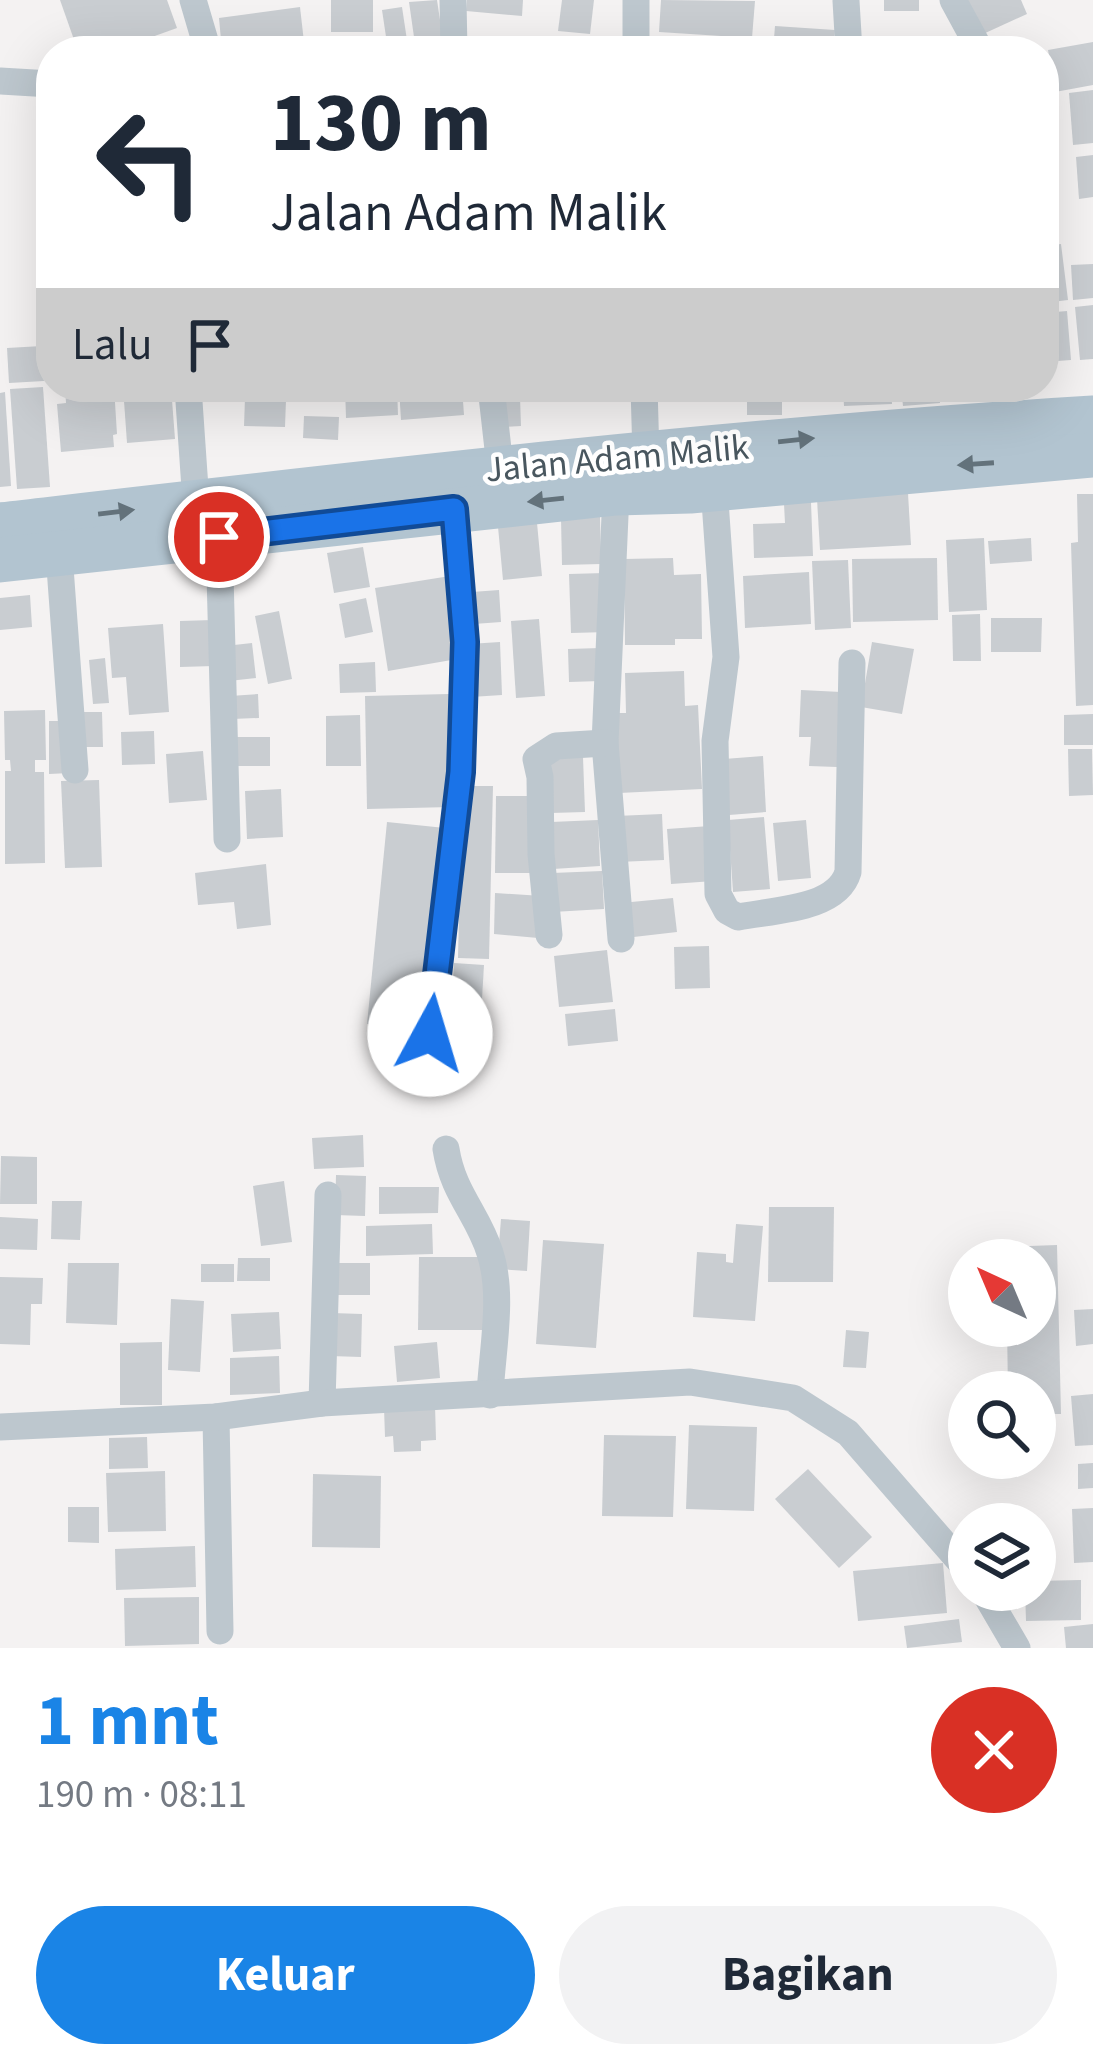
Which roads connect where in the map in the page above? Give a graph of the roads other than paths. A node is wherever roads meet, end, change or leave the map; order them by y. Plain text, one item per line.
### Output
1 (193, 0) edge
2 (453, 0) edge
3 (636, 0) edge
4 (844, 0) edge
5 (953, 0) edge
6 (204, 36) edge
7 (454, 36) edge
8 (636, 36) edge
9 (848, 36) edge
10 (973, 36) edge
11 (0, 82) edge
12 (36, 83) edge
13 (190, 402) edge
14 (493, 402) edge
15 (644, 402) edge
16 (1093, 418) edge
17 (912, 449) junction
18 (1093, 455) edge
19 (646, 456) junction
20 (500, 467) junction
21 (714, 487) junction
22 (616, 493) junction
23 (454, 509) junction
24 (207, 520) junction
25 (0, 525) edge
26 (59, 554) junction
27 (0, 560) edge
28 (852, 664) dead end
29 (605, 742) junction
30 (75, 770) dead end
31 (227, 839) dead end
32 (549, 935) dead end
33 (621, 938) dead end
34 (430, 1034) dead end
35 (446, 1150) dead end
36 (328, 1195) dead end
37 (490, 1395) junction
38 (322, 1403) junction
39 (216, 1417) junction
40 (0, 1427) edge
41 (948, 1548) edge
42 (995, 1611) edge
43 (220, 1630) dead end
44 (1017, 1648) edge

1 - 6 street
2 - 7 street
3 - 8 street
4 - 9 street
5 - 10 street
11 - 12 street
13 - 24 street
14 - 20 street
15 - 19 street
16 - 17 main road, Jalan Adam Malik
18 -> 17 main road, Jalan Adam Malik
19 -> 17 main road, Jalan Adam Malik
17 - 21 main road, Jalan Adam Malik
19 - 20 main road, Jalan Adam Malik
20 - 24 main road, Jalan Adam Malik
21 - 22 main road, Jalan Adam Malik
21 - 28 street
22 -> 23 main road, Jalan Adam Malik
22 - 29 street
23 - 24 main road, Jalan Adam Malik
23 - 34 street
25 -> 24 main road, Jalan Adam Malik
24 - 26 main road, Jalan Adam Malik
24 - 31 street
26 - 27 main road, Jalan Adam Malik
26 - 30 street
29 - 32 street
29 - 33 street
35 - 37 street
36 - 38 street
37 - 38 street
37 - 41 street
38 - 39 street
39 - 40 street
39 - 43 street
42 - 44 street

